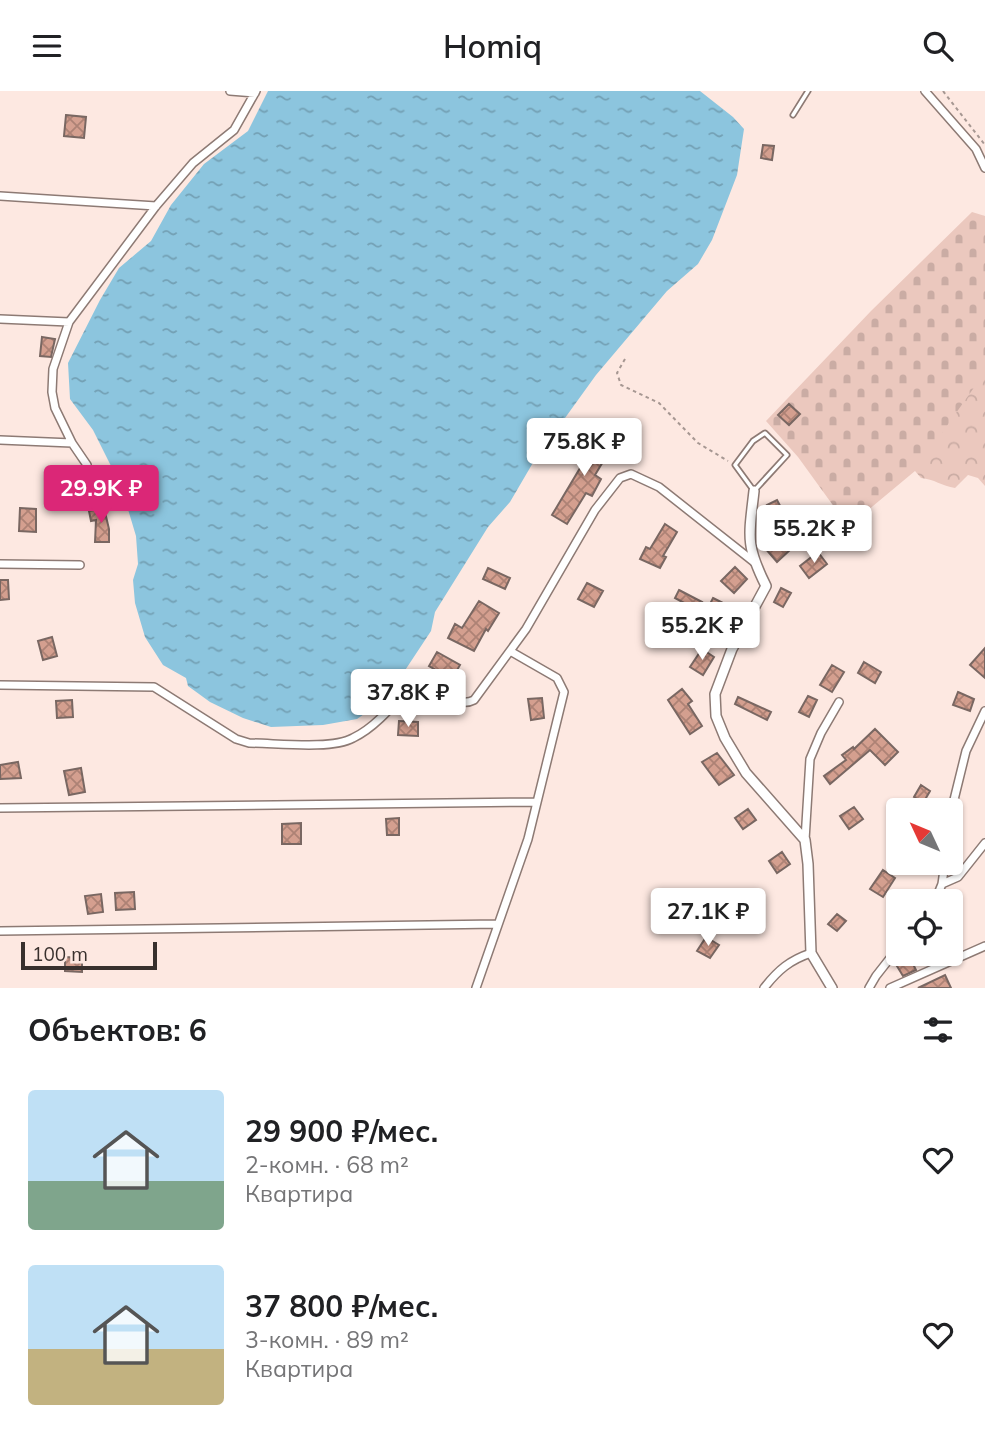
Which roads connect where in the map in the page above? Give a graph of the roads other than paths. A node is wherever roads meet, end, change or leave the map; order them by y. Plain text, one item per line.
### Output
1 (230, 91) edge
2 (808, 91) edge
3 (925, 91) edge
4 (255, 92) edge
5 (793, 115) dead end
6 (985, 168) edge
7 (0, 196) edge
8 (156, 206) junction
9 (0, 319) edge
10 (69, 322) junction
11 (0, 440) edge
12 (72, 443) junction
13 (87, 465) dead end
14 (754, 491) junction
15 (754, 562) junction
16 (0, 564) edge
17 (80, 565) dead end
18 (510, 650) junction
19 (0, 685) edge
20 (839, 702) dead end
21 (985, 711) edge
22 (954, 798) edge
23 (537, 802) junction
24 (0, 808) edge
25 (805, 840) junction
26 (985, 843) edge
27 (943, 875) edge
28 (942, 884) junction
29 (940, 889) edge
30 (498, 924) junction
31 (0, 930) edge
32 (985, 946) edge
33 (811, 953) junction
34 (886, 963) edge
35 (476, 988) edge
36 (764, 988) edge
37 (832, 988) edge
38 (869, 988) edge
39 (890, 988) edge

1 - 4 street
2 - 5 lane
3 - 6 street
4 - 8 street
7 - 8 street
8 - 10 street
9 - 10 street
10 - 12 street
11 - 12 street
12 - 13 street
14 - 14 lane
14 - 15 street
15 - 18 street
15 - 25 street
16 - 17 street
18 - 19 street
18 - 23 street
20 - 25 street
21 - 22 street
23 - 24 street
23 - 30 street
25 - 33 street
26 - 28 street
27 - 28 street
28 - 29 street
30 - 31 street
30 - 35 street
32 - 39 street
33 - 36 street
33 - 37 street
34 - 38 street

